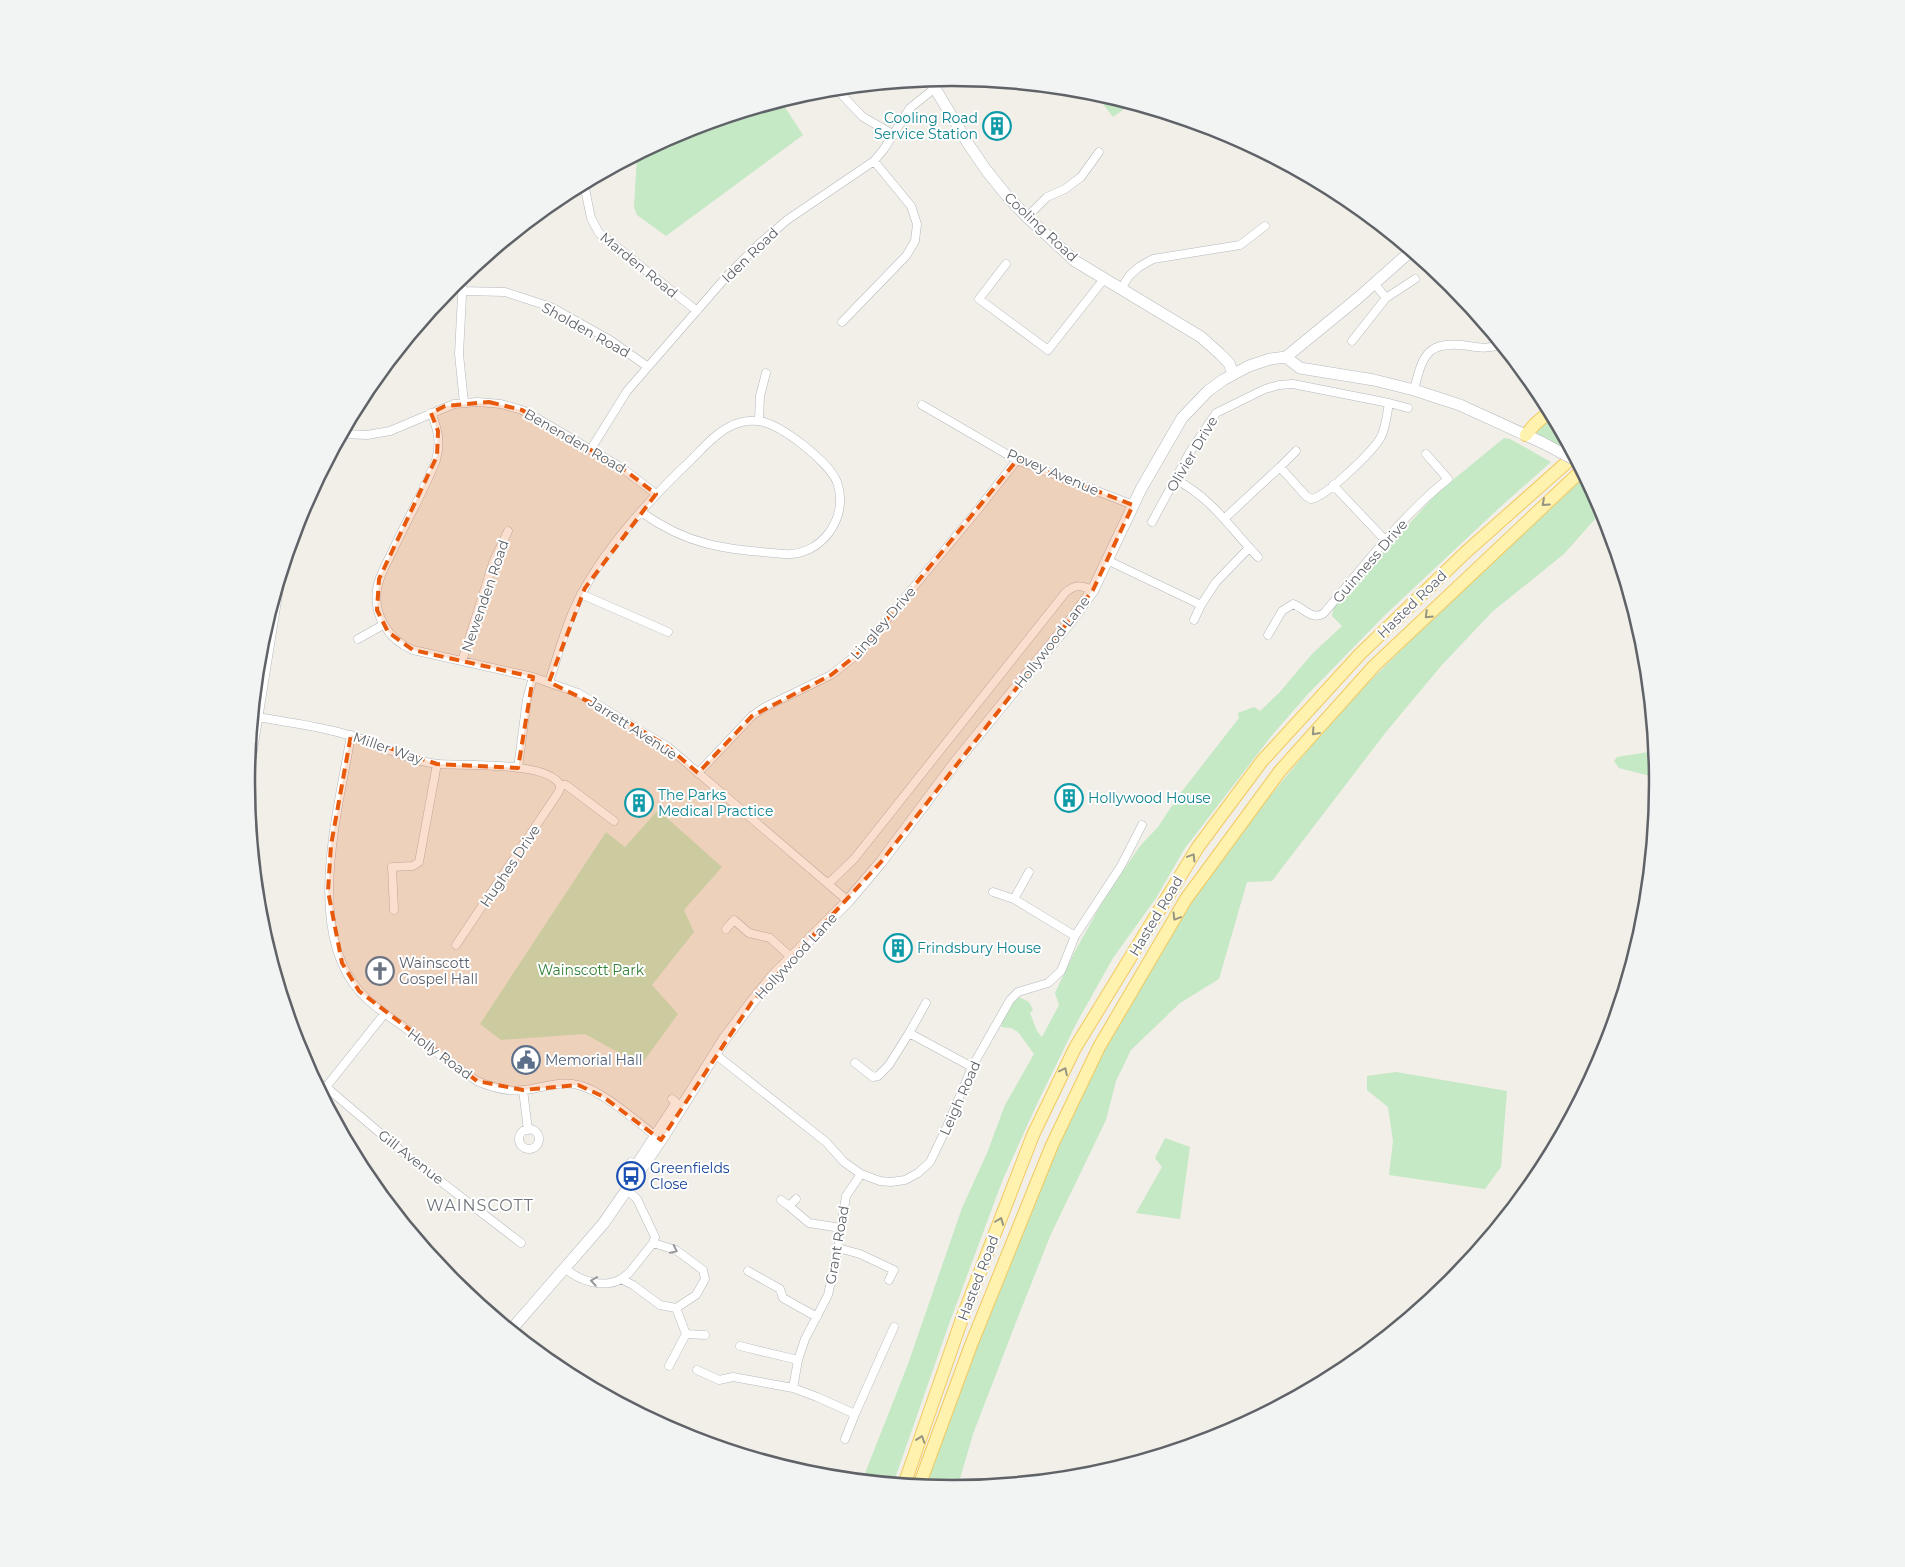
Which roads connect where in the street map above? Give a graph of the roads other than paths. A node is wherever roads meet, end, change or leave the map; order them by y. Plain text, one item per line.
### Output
1 (929, 87) edge
2 (934, 87) edge
3 (842, 95) edge
4 (894, 135) junction
5 (1098, 152) dead end
6 (874, 161) junction
7 (585, 191) edge
8 (1027, 217) junction
9 (1265, 226) dead end
10 (1406, 254) edge
11 (1006, 264) dead end
12 (1104, 279) junction
13 (1414, 279) dead end
14 (1374, 283) junction
15 (462, 287) edge
16 (1122, 289) junction
17 (462, 291) junction
18 (1386, 298) junction
19 (697, 311) junction
20 (842, 322) dead end
21 (1352, 341) dead end
22 (1495, 346) edge
23 (1286, 356) junction
24 (648, 366) junction
25 (766, 373) dead end
26 (1234, 374) junction
27 (1414, 390) junction
28 (464, 402) junction
29 (1389, 403) junction
30 (922, 405) dead end
31 (1408, 408) dead end
32 (431, 413) junction
33 (1545, 416) edge
34 (758, 421) junction
35 (349, 434) edge
36 (1526, 435) junction
37 (591, 449) junction
38 (1296, 451) dead end
39 (1426, 454) dead end
40 (1568, 456) edge
41 (1017, 460) junction
42 (1570, 460) edge
43 (1280, 466) junction
44 (1578, 474) edge
45 (1175, 479) junction
46 (1333, 485) junction
47 (656, 494) junction
48 (1133, 505) junction
49 (641, 512) junction
50 (1225, 518) junction
51 (1152, 522) dead end
52 (508, 531) dead end
53 (1386, 541) junction
54 (1250, 548) junction
55 (1258, 557) dead end
56 (1107, 560) junction
57 (1093, 590) junction
58 (581, 594) junction
59 (1201, 605) junction
60 (1194, 620) dead end
61 (383, 625) junction
62 (668, 632) dead end
63 (1268, 635) dead end
64 (358, 639) dead end
65 (270, 640) edge
66 (462, 661) junction
67 (533, 677) junction
68 (549, 682) junction
69 (260, 706) edge
70 (258, 717) edge
71 (351, 735) junction
72 (437, 764) junction
73 (518, 768) junction
74 (698, 773) junction
75 (560, 785) junction
76 (614, 821) dead end
77 (1142, 825) dead end
78 (1029, 872) dead end
79 (828, 884) junction
80 (993, 892) dead end
81 (1014, 899) junction
82 (848, 901) junction
83 (394, 910) dead end
84 (726, 929) dead end
85 (1075, 936) junction
86 (456, 945) dead end
87 (792, 958) junction
88 (926, 1003) dead end
89 (385, 1013) junction
90 (909, 1033) junction
91 (715, 1054) junction
92 (855, 1063) dead end
93 (972, 1067) junction
94 (326, 1087) joint
95 (523, 1090) junction
96 (672, 1099) dead end
97 (528, 1130) dead end
98 (658, 1138) junction
99 (631, 1162) dead end
100 (861, 1174) junction
101 (627, 1190) junction
102 (796, 1199) dead end
103 (781, 1200) dead end
104 (789, 1206) junction
105 (841, 1228) junction
106 (522, 1243) dead end
107 (653, 1243) junction
108 (838, 1248) junction
109 (565, 1268) junction
110 (748, 1271) dead end
111 (621, 1279) junction
112 (889, 1280) dead end
113 (676, 1308) junction
114 (817, 1318) junction
115 (515, 1326) edge
116 (894, 1327) dead end
117 (686, 1334) junction
118 (705, 1335) dead end
119 (740, 1346) dead end
120 (798, 1360) junction
121 (668, 1366) dead end
122 (697, 1370) dead end
123 (792, 1388) junction
124 (855, 1414) junction
125 (844, 1439) dead end
126 (906, 1479) edge
127 (921, 1480) edge

1 - 4 street, Iden Road
2 - 8 main road, Cooling Road
3 - 4 street
4 - 6 street, Iden Road
5 - 8 street
6 - 19 street, Iden Road
6 - 20 street
7 - 19 street, Marden Road
8 - 12 main road, Cooling Road
9 - 16 street
10 - 14 main road
11 - 12 street
12 - 16 main road, Cooling Road
13 - 18 street
14 - 18 street
14 - 23 main road
15 - 17 street
16 - 26 main road, Cooling Road
17 - 24 street, Sholden Road
17 - 28 street
18 - 21 street
19 - 24 street, Iden Road
22 - 27 street
23 - 26 main road, Hollywood Lane
23 - 27 main road
24 - 37 street, Iden Road
25 - 34 street
26 - 48 main road, Hollywood Lane
27 - 36 main road
28 - 32 street, Benenden Road
28 - 37 street, Benenden Road
29 - 31 street, Olivier Drive
29 - 45 street, Olivier Drive
29 - 46 street
30 - 41 street, Povey Avenue
32 - 35 street, Benenden Road
32 - 61 street, Jarrett Avenue
33 - 36 main road
34 - 47 street
34 - 49 street
36 - 40 main road, bridge
37 - 47 street, Benenden Road
38 - 43 street
39 - 53 street, Guinness Drive
41 - 48 street, Povey Avenue
41 - 74 street, Lingley Drive
126 -> 42 main road, Hasted Road
43 - 46 street
43 - 50 street
44 -> 127 main road, Hasted Road
45 - 50 street
45 - 51 street, Olivier Drive
46 - 53 street
47 - 49 street
48 - 56 main road, Hollywood Lane
49 - 58 street
50 - 54 street
52 - 66 street, Newenden Road
53 - 63 street, Guinness Drive
54 - 55 street
54 - 59 street
56 - 57 main road, Hollywood Lane
56 - 59 street
57 - 79 street, Hollywood Lane
57 - 82 main road, Hollywood Lane
58 - 62 street
58 - 68 street
59 - 60 street
61 - 64 street
61 - 66 street, Jarrett Avenue
65 - 69 street
66 - 67 street, Jarrett Avenue
67 - 68 street, Jarrett Avenue
67 - 73 street
68 - 74 street, Jarrett Avenue
70 - 71 street, Miller Way
71 - 72 street, Miller Way
71 - 89 street, Holly Road
72 - 73 street, Miller Way
72 - 83 street
73 - 75 street, Miller Way
74 - 79 street, Jarrett Avenue
75 - 76 street, Miller Way
75 - 86 street, Hughes Drive
77 - 85 street, Leigh Road
78 - 81 street
79 - 82 street, Jarrett Avenue
80 - 81 street
81 - 85 street
82 - 87 main road, Hollywood Lane
84 - 87 street
85 - 93 street, Leigh Road
87 - 91 main road, Hollywood Lane
88 - 90 street
89 - 94 street
89 - 95 street, Holly Road
90 - 92 street
90 - 93 street
91 - 98 main road, Hollywood Lane
91 - 100 street, Leigh Road
93 - 100 street, Leigh Road
94 - 106 street, Gill Avenue
95 - 97 street
95 - 98 street, Holly Road
96 - 98 street
98 - 99 street
98 - 101 main road, Hollywood Lane
100 - 105 street, Grant Road
101 - 107 street
101 - 109 main road, Hollywood Lane
102 - 104 street
103 - 104 street
104 - 105 street
105 - 108 street, Grant Road
107 - 111 street
107 -> 113 street
108 - 112 street
108 - 114 street, Grant Road
111 -> 109 street
109 - 115 main road, Hollywood Lane
110 - 114 street
111 - 113 street
113 - 117 street
114 - 120 street, Grant Road
116 - 124 street
117 - 118 street
117 - 121 street
119 - 120 street
120 - 123 street, Grant Road
122 - 123 street
123 - 124 street
124 - 125 street

